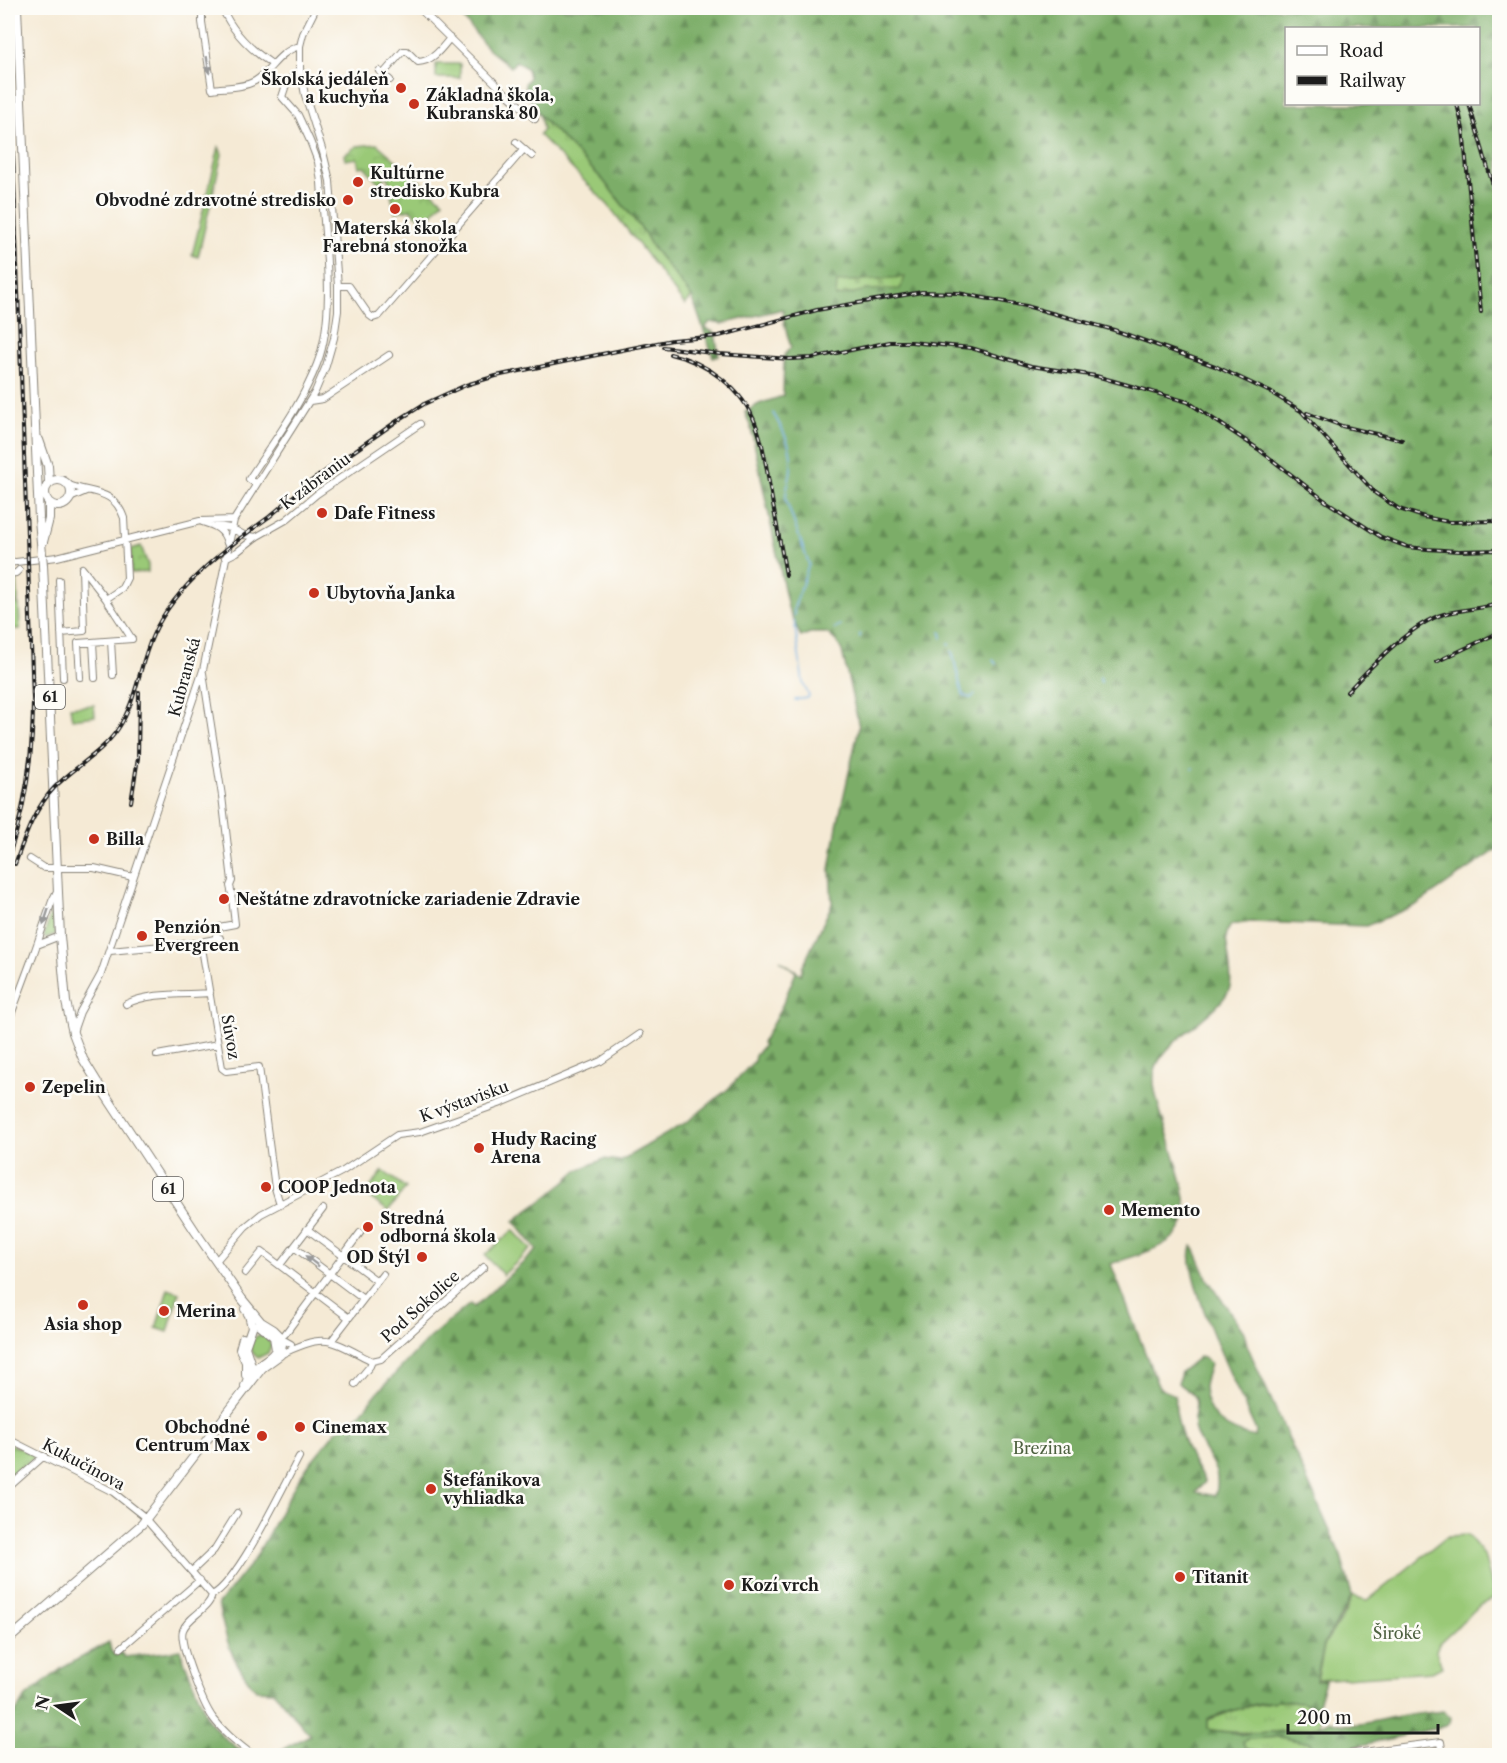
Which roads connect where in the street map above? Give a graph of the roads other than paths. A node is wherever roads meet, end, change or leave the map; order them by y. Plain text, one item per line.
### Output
1 (17, 8) edge
2 (202, 8) edge
3 (222, 8) edge
4 (316, 8) edge
5 (419, 8) edge
6 (450, 38) junction
7 (300, 46) junction
8 (272, 64) junction
9 (300, 69) junction
10 (390, 80) dead end
11 (309, 110) junction
12 (298, 115) junction
13 (535, 120) dead end
14 (318, 138) junction
15 (310, 141) junction
16 (516, 142) dead end
17 (524, 149) junction
18 (532, 156) dead end
19 (330, 181) junction
20 (321, 182) junction
21 (335, 228) junction
22 (324, 230) junction
23 (326, 274) junction
24 (337, 274) junction
25 (338, 286) junction
26 (327, 321) junction
27 (337, 322) junction
28 (389, 355) dead end
29 (317, 363) junction
30 (326, 366) junction
31 (310, 401) junction
32 (298, 403) junction
33 (306, 408) junction
34 (420, 424) dead end
35 (36, 427) junction
36 (272, 443) junction
37 (280, 448) junction
38 (48, 466) junction
39 (59, 479) junction
40 (49, 483) junction
41 (256, 484) junction
42 (69, 485) junction
43 (86, 491) junction
44 (70, 498) junction
45 (49, 503) junction
46 (59, 506) junction
47 (49, 519) junction
48 (234, 520) junction
49 (200, 521) junction
50 (216, 526) junction
51 (231, 528) junction
52 (256, 537) junction
53 (126, 541) junction
54 (227, 546) junction
55 (42, 550) junction
56 (225, 558) junction
57 (8, 564) edge
58 (19, 570) dead end
59 (8, 574) edge
60 (59, 580) dead end
61 (82, 587) junction
62 (98, 588) junction
63 (106, 599) junction
64 (61, 633) junction
65 (111, 641) junction
66 (93, 642) junction
67 (202, 670) junction
68 (113, 675) dead end
69 (80, 677) dead end
70 (63, 678) dead end
71 (95, 678) dead end
72 (30, 860) dead end
73 (57, 869) junction
74 (133, 877) junction
75 (58, 890) junction
76 (60, 936) junction
77 (198, 944) junction
78 (37, 945) junction
79 (110, 951) junction
80 (210, 993) junction
81 (126, 1004) dead end
82 (8, 1023) edge
83 (73, 1033) junction
84 (640, 1034) dead end
85 (218, 1044) junction
86 (157, 1055) dead end
87 (280, 1204) junction
88 (322, 1209) dead end
89 (308, 1229) junction
90 (360, 1233) dead end
91 (294, 1247) junction
92 (344, 1256) junction
93 (216, 1261) junction
94 (280, 1265) junction
95 (484, 1267) dead end
96 (245, 1273) dead end
97 (383, 1274) dead end
98 (329, 1275) junction
99 (377, 1281) junction
100 (316, 1292) junction
101 (363, 1299) junction
102 (248, 1309) junction
103 (349, 1318) junction
104 (267, 1332) junction
105 (249, 1335) junction
106 (283, 1340) junction
107 (332, 1340) junction
108 (241, 1343) junction
109 (301, 1344) junction
110 (280, 1355) junction
111 (251, 1360) junction
112 (372, 1361) junction
113 (260, 1363) junction
114 (269, 1363) junction
115 (248, 1383) junction
116 (355, 1384) dead end
117 (8, 1439) edge
118 (44, 1456) junction
119 (299, 1457) dead end
120 (9, 1487) edge
121 (237, 1513) dead end
122 (146, 1519) junction
123 (192, 1571) junction
124 (200, 1580) junction
125 (212, 1595) junction
126 (8, 1640) edge
127 (121, 1648) dead end
128 (1358, 1754) edge
129 (254, 1755) edge
130 (1332, 1755) edge
131 (1443, 1755) edge

1 - 35 main road, 61
2 -> 8 street
3 - 8 street
4 - 7 street, Kubranská
5 - 6 street
6 - 10 street
6 - 13 street
7 - 8 street
7 - 9 street, Kubranská
9 - 11 street, Kubranská
9 - 12 street, Kubranská
11 - 12 street
11 - 14 street, Kubranská
12 - 15 street, Kubranská
14 - 15 street
14 - 19 street, Kubranská
15 - 20 street, Kubranská
16 - 17 street
17 - 18 street
17 - 25 street
19 - 20 street
19 - 21 street, Kubranská
20 - 22 street, Kubranská
21 - 22 street
21 - 24 street, Kubranská
22 - 23 street, Kubranská
23 - 24 street
23 - 26 street, Kubranská
24 - 25 street, Kubranská
25 - 27 street, Kubranská
26 - 27 street
26 - 29 street, Kubranská
27 - 30 street, Kubranská
28 - 31 street
29 - 30 street
29 - 32 street, Kubranská
30 - 31 street, Kubranská
31 - 33 street, Kubranská
32 - 33 street
32 - 36 street, Kubranská
33 - 37 street, Kubranská
34 - 52 street, K zábraniu
35 - 38 main road, 61
35 - 55 main road, 61
36 - 37 street
36 - 41 street, Kubranská
37 - 41 street, Kubranská
38 - 39 main road, 61
38 - 40 main road, 61
39 - 40 main road
39 - 42 main road, 61
40 - 45 main road, 61
41 - 48 street, Kubranská
42 - 43 street
42 - 44 main road
43 - 44 street
43 - 53 street
44 - 46 main road, 61
45 - 46 main road
45 - 47 main road, 61
46 - 47 main road, 61
47 - 55 main road, 61
48 - 49 street
48 - 51 street, Kubranská
49 - 50 street
49 - 53 street
50 - 51 street
50 - 54 street
51 - 52 street
51 - 54 street, Kubranská
52 - 56 street, K zábraniu
53 - 57 street
53 - 63 street
54 - 56 street, Kubranská
55 - 73 main road, 61, bridge
56 - 67 street, Kubranská
58 - 59 street
60 - 64 street
61 - 62 street
61 - 62 street
61 - 64 street
62 - 63 street
63 - 65 street
64 - 70 street
65 - 66 street
65 - 68 street
66 - 69 street
66 - 71 street
67 - 74 street, Kubranská
67 - 77 street
72 - 73 street
73 - 74 street
73 - 75 main road, 61
74 - 79 street, Kubranská
75 - 76 main road, 61
75 -> 78 street
76 - 78 street
76 - 83 main road, 61
77 - 79 street
77 - 80 street, Súvoz
78 - 82 street
79 - 83 street, Kubranská
80 - 81 street
80 - 85 street, Súvoz
83 - 93 main road, 61
84 - 87 street, K výstavisku
85 - 86 street
85 - 87 street, Súvoz
87 - 93 street, K výstavisku
88 - 89 street
89 - 91 street
89 - 92 street
90 - 92 street
91 - 94 street
98 -> 91 street
92 - 98 street
92 - 99 street
93 - 102 main road, 61
94 - 96 street
94 - 100 street
95 - 112 street, Pod Sokolice
97 - 99 street
98 - 100 street
98 - 101 street
99 - 101 street
100 - 103 street
100 - 106 street
101 - 103 street
102 - 104 main road, 61
102 - 105 main road
102 - 106 main road, 61
102 - 108 main road
103 - 107 street
104 - 105 main road
104 - 106 main road, 61
105 - 108 main road
105 - 111 main road
106 - 109 street
106 - 110 main road
106 - 113 main road
107 - 109 street
107 - 112 street, Pod Sokolice
108 - 115 main road
109 - 110 street
110 - 114 main road
111 - 113 main road
111 - 115 main road
112 - 116 street, Pod Sokolice
113 - 114 main road
113 - 115 main road
114 - 115 main road
115 - 122 main road
117 - 118 street, Kukučínova
118 - 120 street
118 - 122 street, Kukučínova
119 - 125 street
121 - 123 street
122 - 123 street, Kukučínova
122 - 126 main road
123 - 124 street, Kukučínova
124 - 125 street, Kukučínova
124 - 127 street
125 - 129 street
128 - 130 street
128 - 131 street

